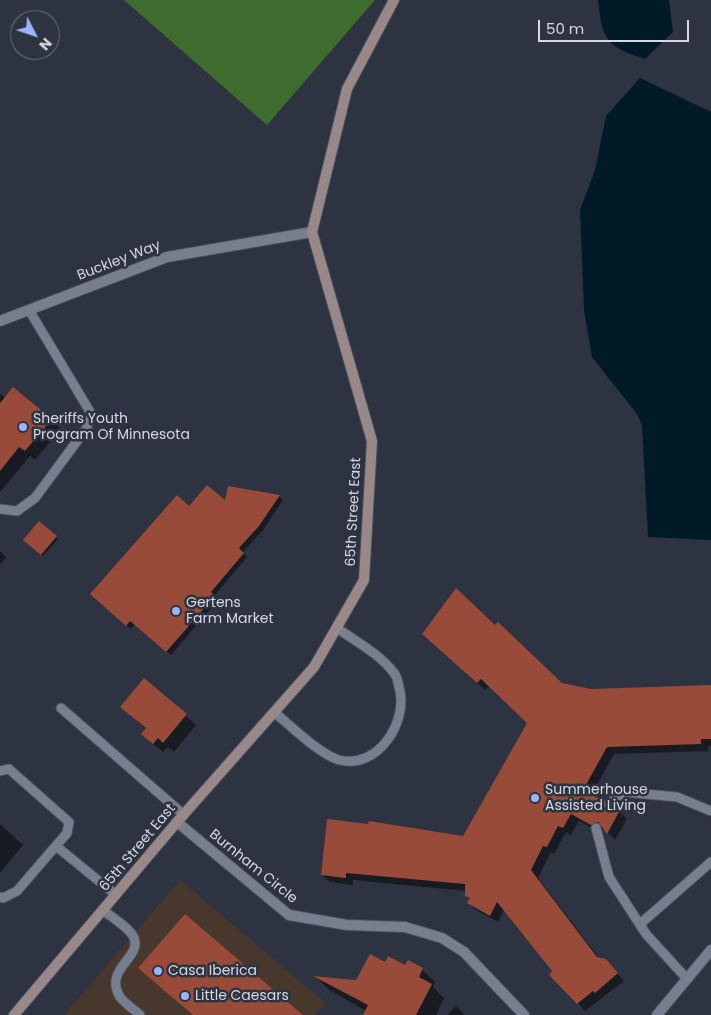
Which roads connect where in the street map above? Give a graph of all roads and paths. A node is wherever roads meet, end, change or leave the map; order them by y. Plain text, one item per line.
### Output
1 (394, 0) edge
2 (312, 232) junction
3 (29, 310) junction
4 (0, 322) edge
5 (0, 509) edge
6 (336, 628) junction
7 (62, 708) dead end
8 (274, 712) junction
9 (4, 770) edge
10 (608, 804) dead end
11 (711, 811) edge
12 (181, 818) junction
13 (596, 828) dead end
14 (56, 846) junction
15 (711, 862) edge
16 (116, 895) junction
17 (0, 897) edge
18 (103, 910) junction
19 (640, 924) junction
20 (711, 950) edge
21 (687, 979) junction
22 (14, 1015) edge
23 (140, 1015) edge
24 (524, 1015) edge
25 (658, 1015) edge

1 - 2 street, 65th Street East
2 - 3 street, Buckley Way
2 - 6 street, 65th Street East
3 - 4 street, Buckley Way
3 - 5 lane
6 - 8 street, 65th Street East
6 - 8 lane
7 - 12 lane
8 - 12 street, 65th Street East
9 - 14 lane
10 - 11 lane
12 - 16 street, 65th Street East
12 - 24 street, Burnham Circle
13 - 19 lane
14 - 16 lane
14 - 17 lane
15 - 19 lane
16 - 18 street, 65th Street East
18 - 22 street, 65th Street East
18 - 23 lane
19 - 21 lane
20 - 21 street
21 - 25 street

